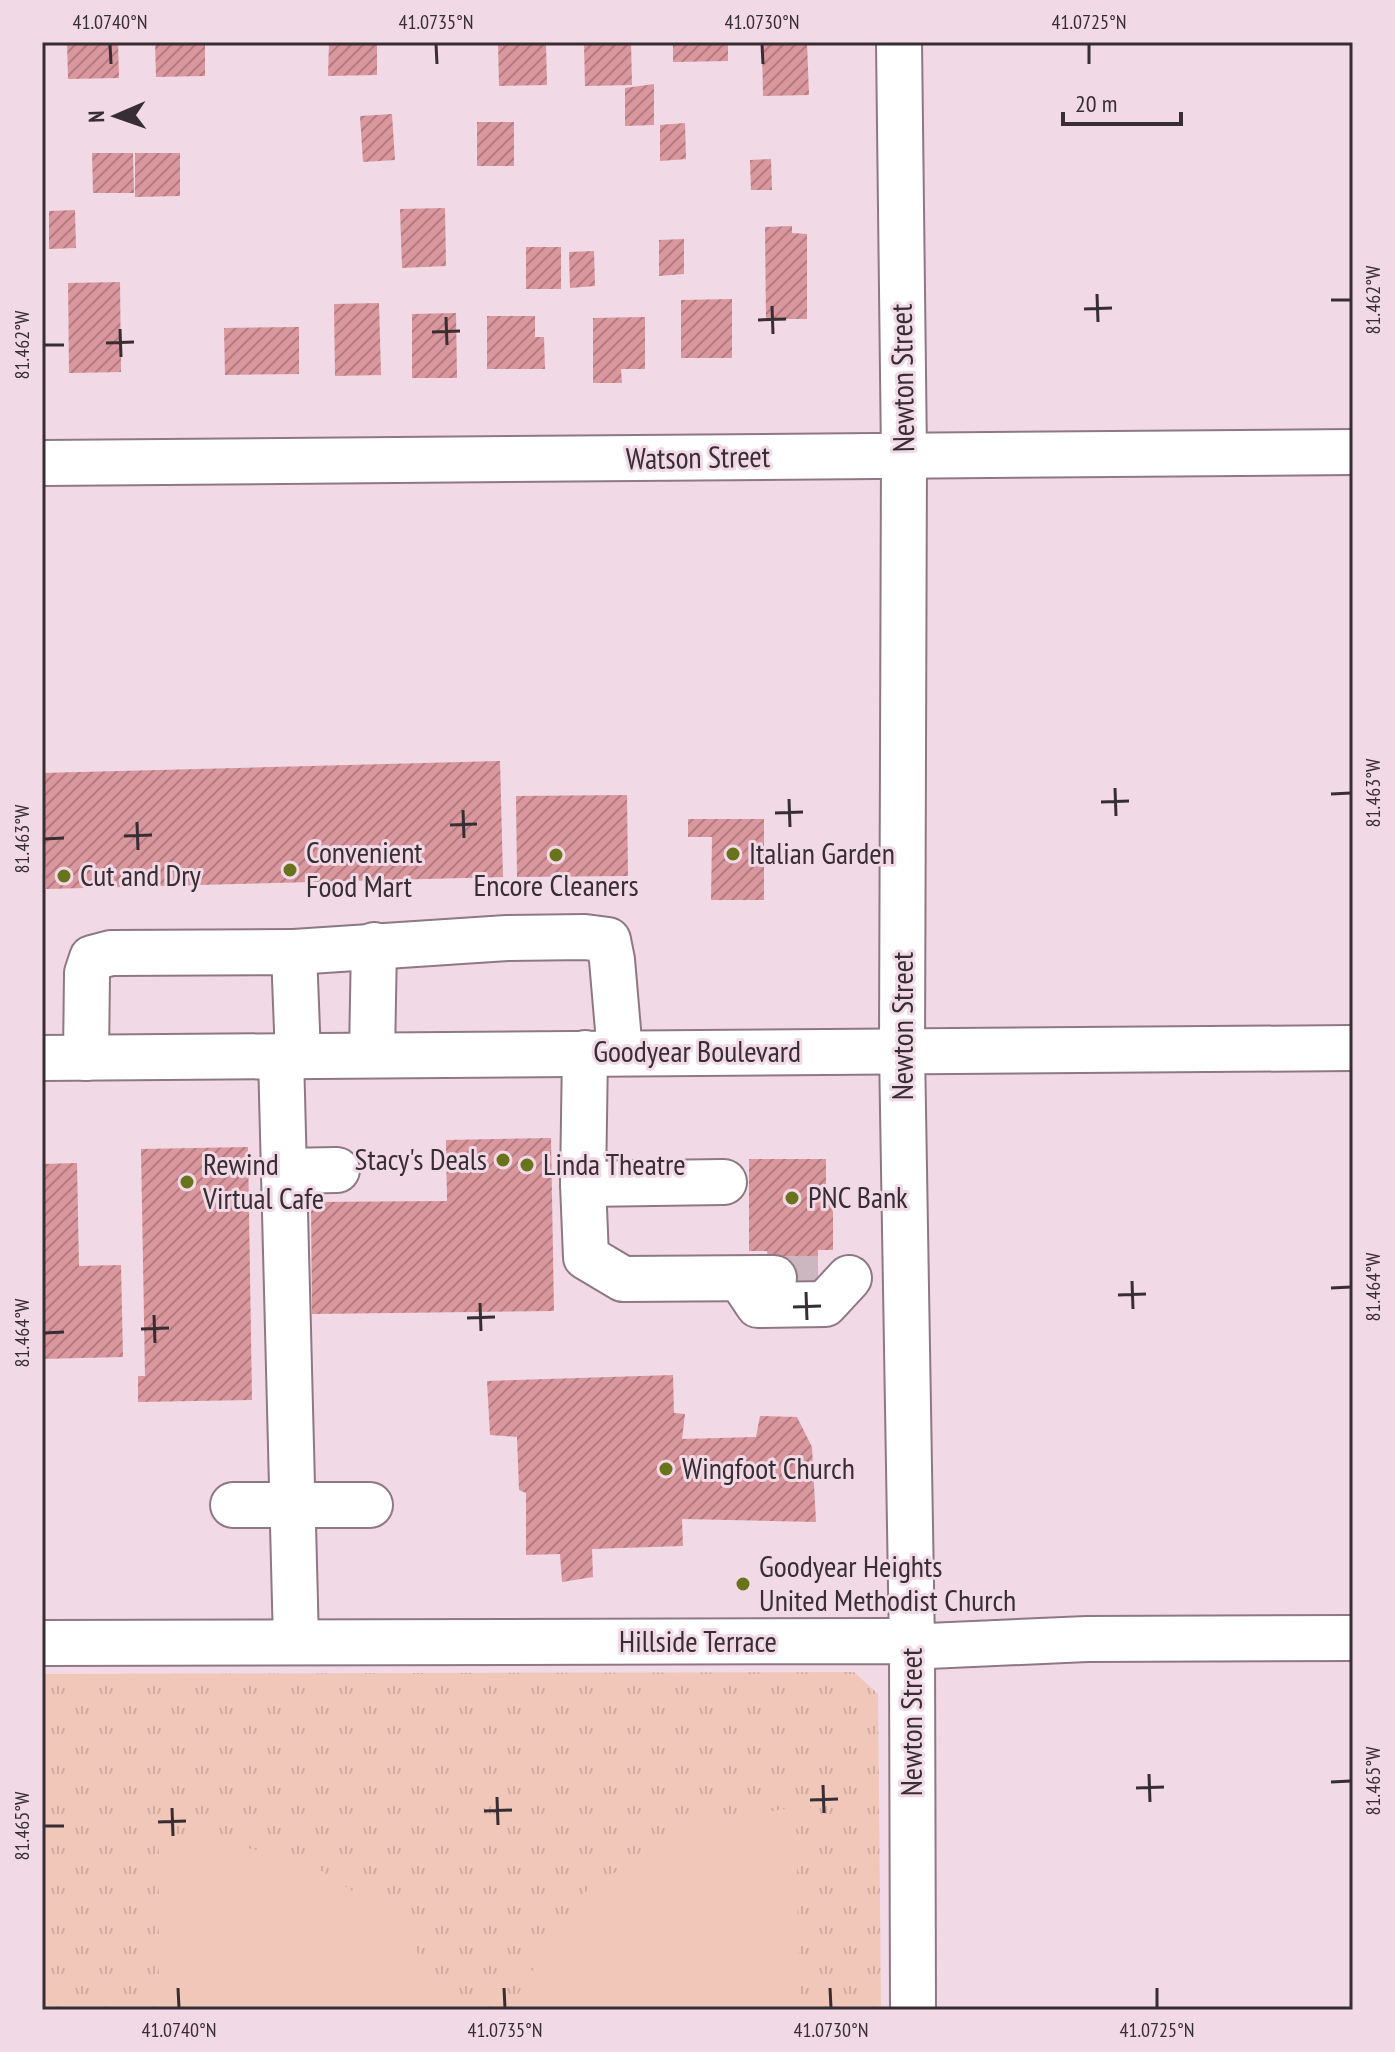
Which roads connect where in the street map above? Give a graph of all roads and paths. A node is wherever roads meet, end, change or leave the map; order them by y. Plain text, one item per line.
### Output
1 (899, 42) edge
2 (1353, 452) edge
3 (904, 455) junction
4 (42, 463) edge
5 (374, 945) junction
6 (294, 952) junction
7 (1353, 1048) edge
8 (902, 1050) junction
9 (602, 1053) junction
10 (372, 1055) junction
11 (290, 1056) junction
12 (42, 1058) edge
13 (86, 1058) junction
14 (337, 1170) dead end
15 (284, 1171) junction
16 (724, 1182) dead end
17 (583, 1184) junction
18 (906, 1277) junction
19 (233, 1505) dead end
20 (293, 1505) junction
21 (370, 1505) dead end
22 (1353, 1638) edge
23 (296, 1642) junction
24 (42, 1643) edge
25 (912, 1645) junction
26 (913, 2010) edge

1 - 3 street, Newton Street
2 - 3 street, Watson Street
3 - 4 street, Watson Street
3 - 8 street, Newton Street
5 - 6 street
5 - 9 street
5 - 10 street
6 - 11 street
6 - 13 street
7 - 8 street, Goodyear Boulevard
8 - 9 street, Goodyear Boulevard
8 - 18 street, Newton Street
9 - 10 street, Goodyear Boulevard
9 - 17 street
10 - 11 street, Goodyear Boulevard
11 - 13 street, Goodyear Boulevard
11 - 15 street
12 - 13 street, Goodyear Boulevard
14 - 15 street
15 - 20 street
16 - 17 street
17 - 18 street
18 - 25 street, Newton Street
19 - 20 street
20 - 21 street
20 - 23 street
22 - 25 street, Hillside Terrace
23 - 24 street, Hillside Terrace
23 - 25 street, Hillside Terrace
25 - 26 street, Newton Street

